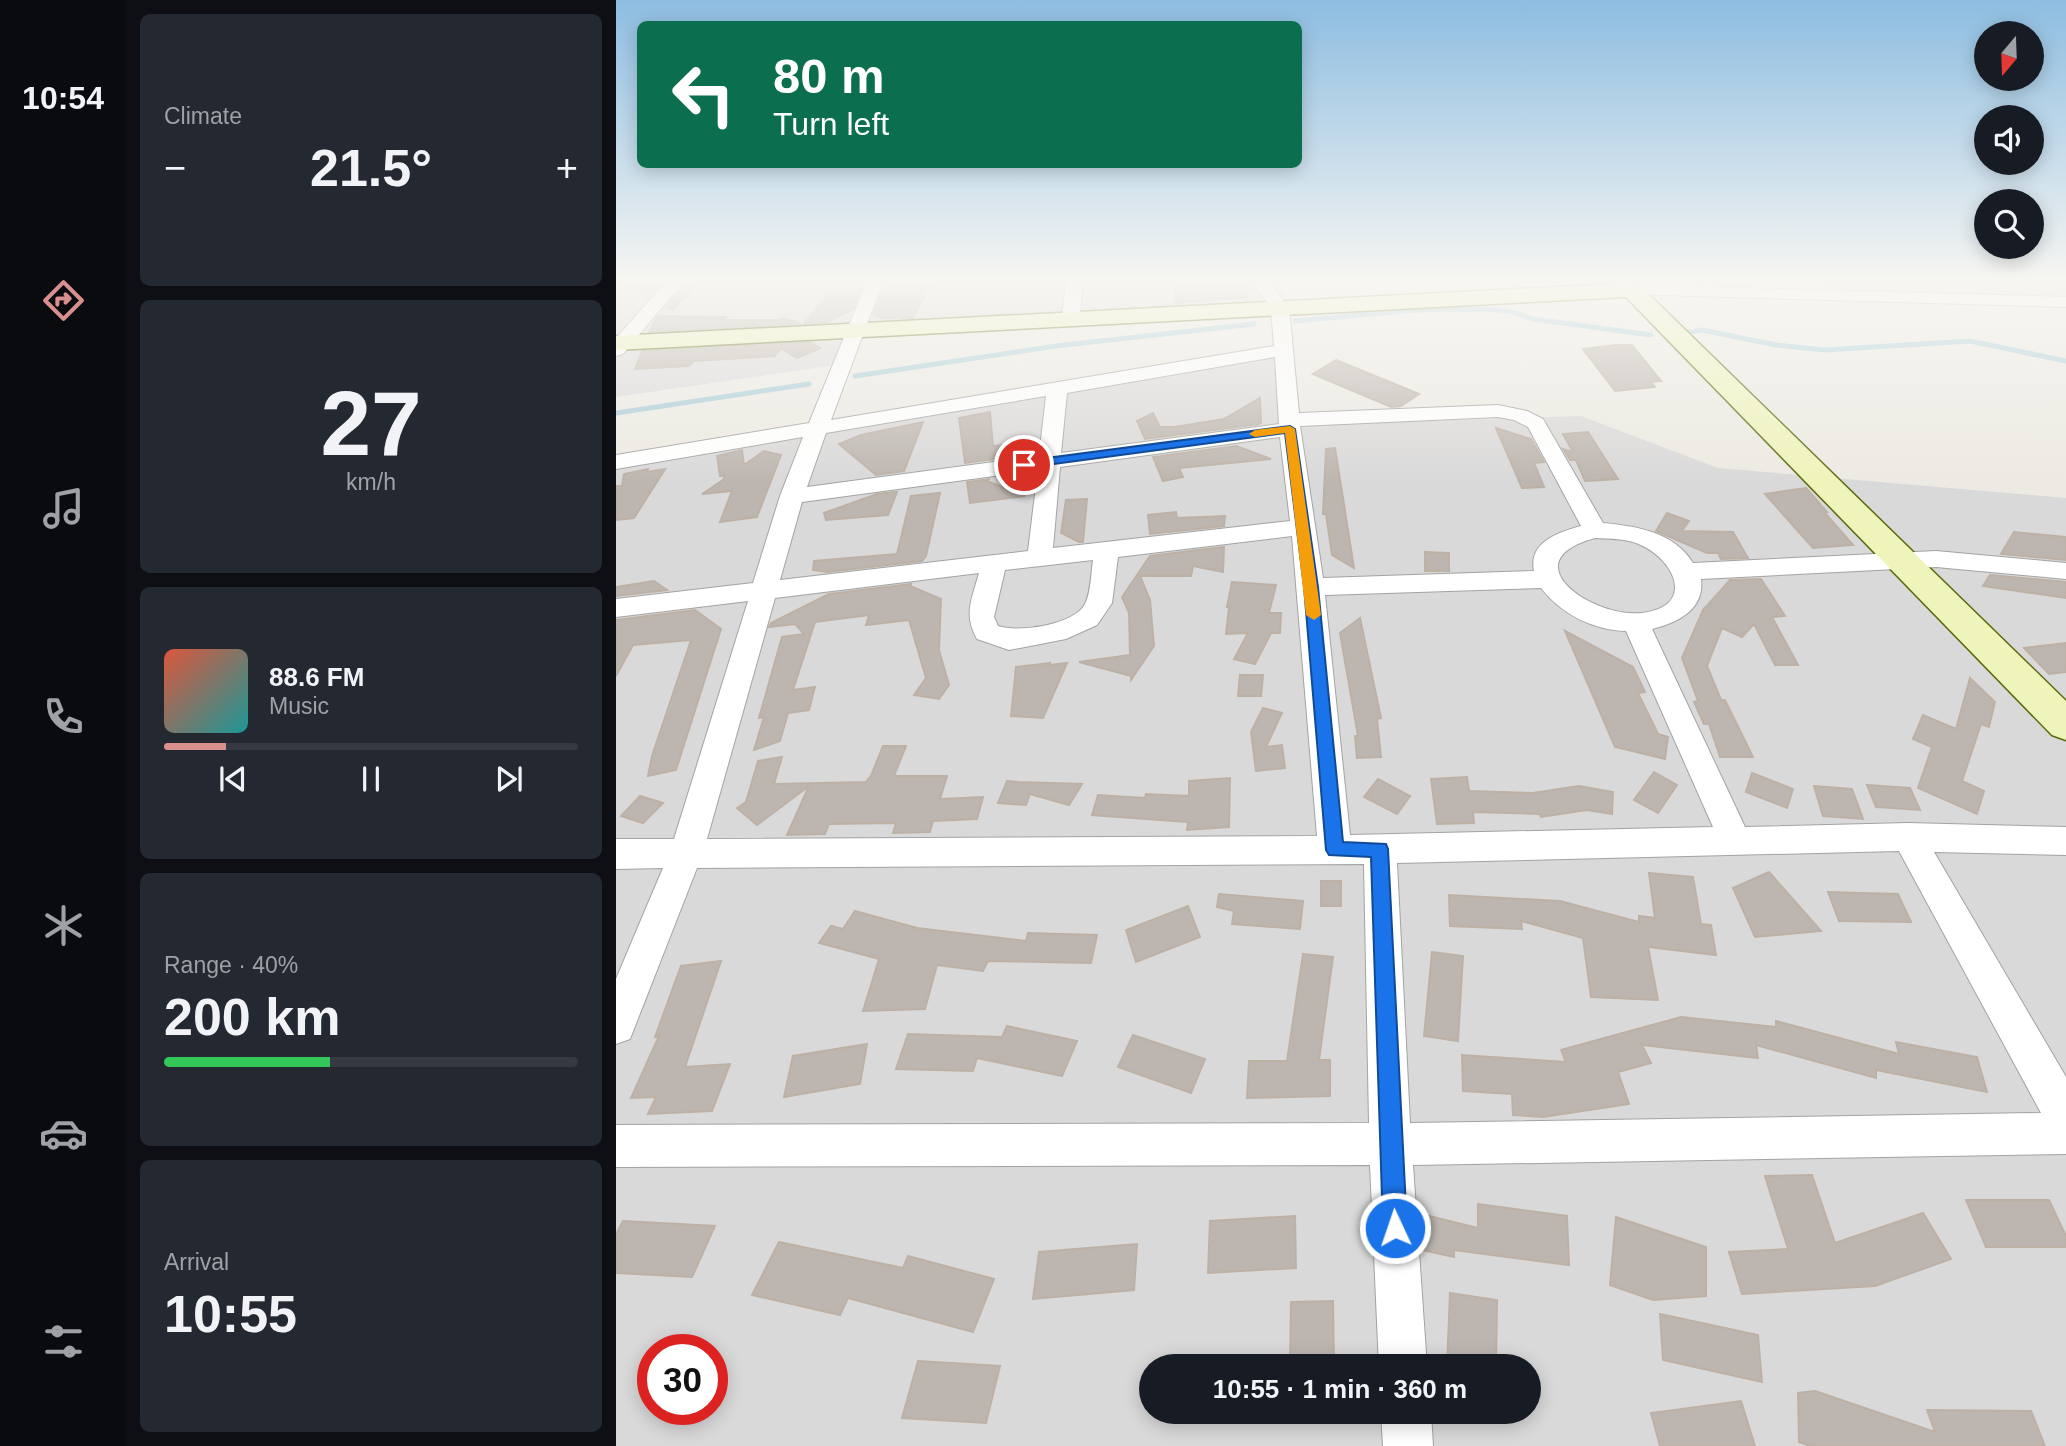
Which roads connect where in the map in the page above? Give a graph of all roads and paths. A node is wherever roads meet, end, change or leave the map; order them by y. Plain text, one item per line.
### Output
1 (847, 348) edge
2 (1690, 348) edge
3 (1285, 350) joint
4 (1057, 387) junction
5 (1290, 425) junction
6 (816, 427) junction
7 (1050, 461) junction
8 (616, 462) edge
9 (792, 496) junction
10 (1303, 527) junction
11 (1595, 530) junction
12 (1107, 550) junction
13 (1041, 558) junction
14 (1904, 563) junction
15 (994, 564) junction
16 (1688, 571) junction
17 (2066, 571) edge
18 (1547, 579) junction
19 (1311, 587) junction
20 (764, 590) junction
21 (616, 608) edge
22 (1636, 623) junction
23 (2066, 725) edge
24 (1908, 836) junction
25 (2066, 841) edge
26 (1736, 842) junction
27 (1380, 849) junction
28 (1335, 850) junction
29 (686, 853) junction
30 (616, 854) edge
31 (616, 1025) edge
32 (2066, 1117) edge
33 (2066, 1133) edge
34 (1390, 1144) junction
35 (616, 1146) edge
36 (1402, 1354) edge
37 (1407, 1424) edge
38 (1408, 1446) edge

1 - 6 street
2 - 14 street
3 - 4 street
3 - 5 street
4 - 6 street
4 - 7 street
5 - 7 street
5 - 10 street
5 - 11 street
6 - 8 street
6 - 9 street
7 - 9 street
7 - 13 street
9 - 20 street
10 - 12 street
10 - 19 street
11 - 16 street
11 - 18 street
12 - 13 street
12 - 15 street
13 - 15 street
14 - 16 street
14 - 17 street
14 - 23 street
15 - 20 street
16 - 22 street
18 - 19 street
18 - 22 street
19 - 28 street
20 - 21 street
20 - 29 street
22 - 26 street
24 - 25 street
24 - 26 street
24 - 32 street
26 - 27 street
27 - 28 street
27 - 34 street
28 - 29 street
29 - 30 street
29 - 31 street
33 - 34 street
34 - 35 street
34 - 36 street
37 - 38 street

